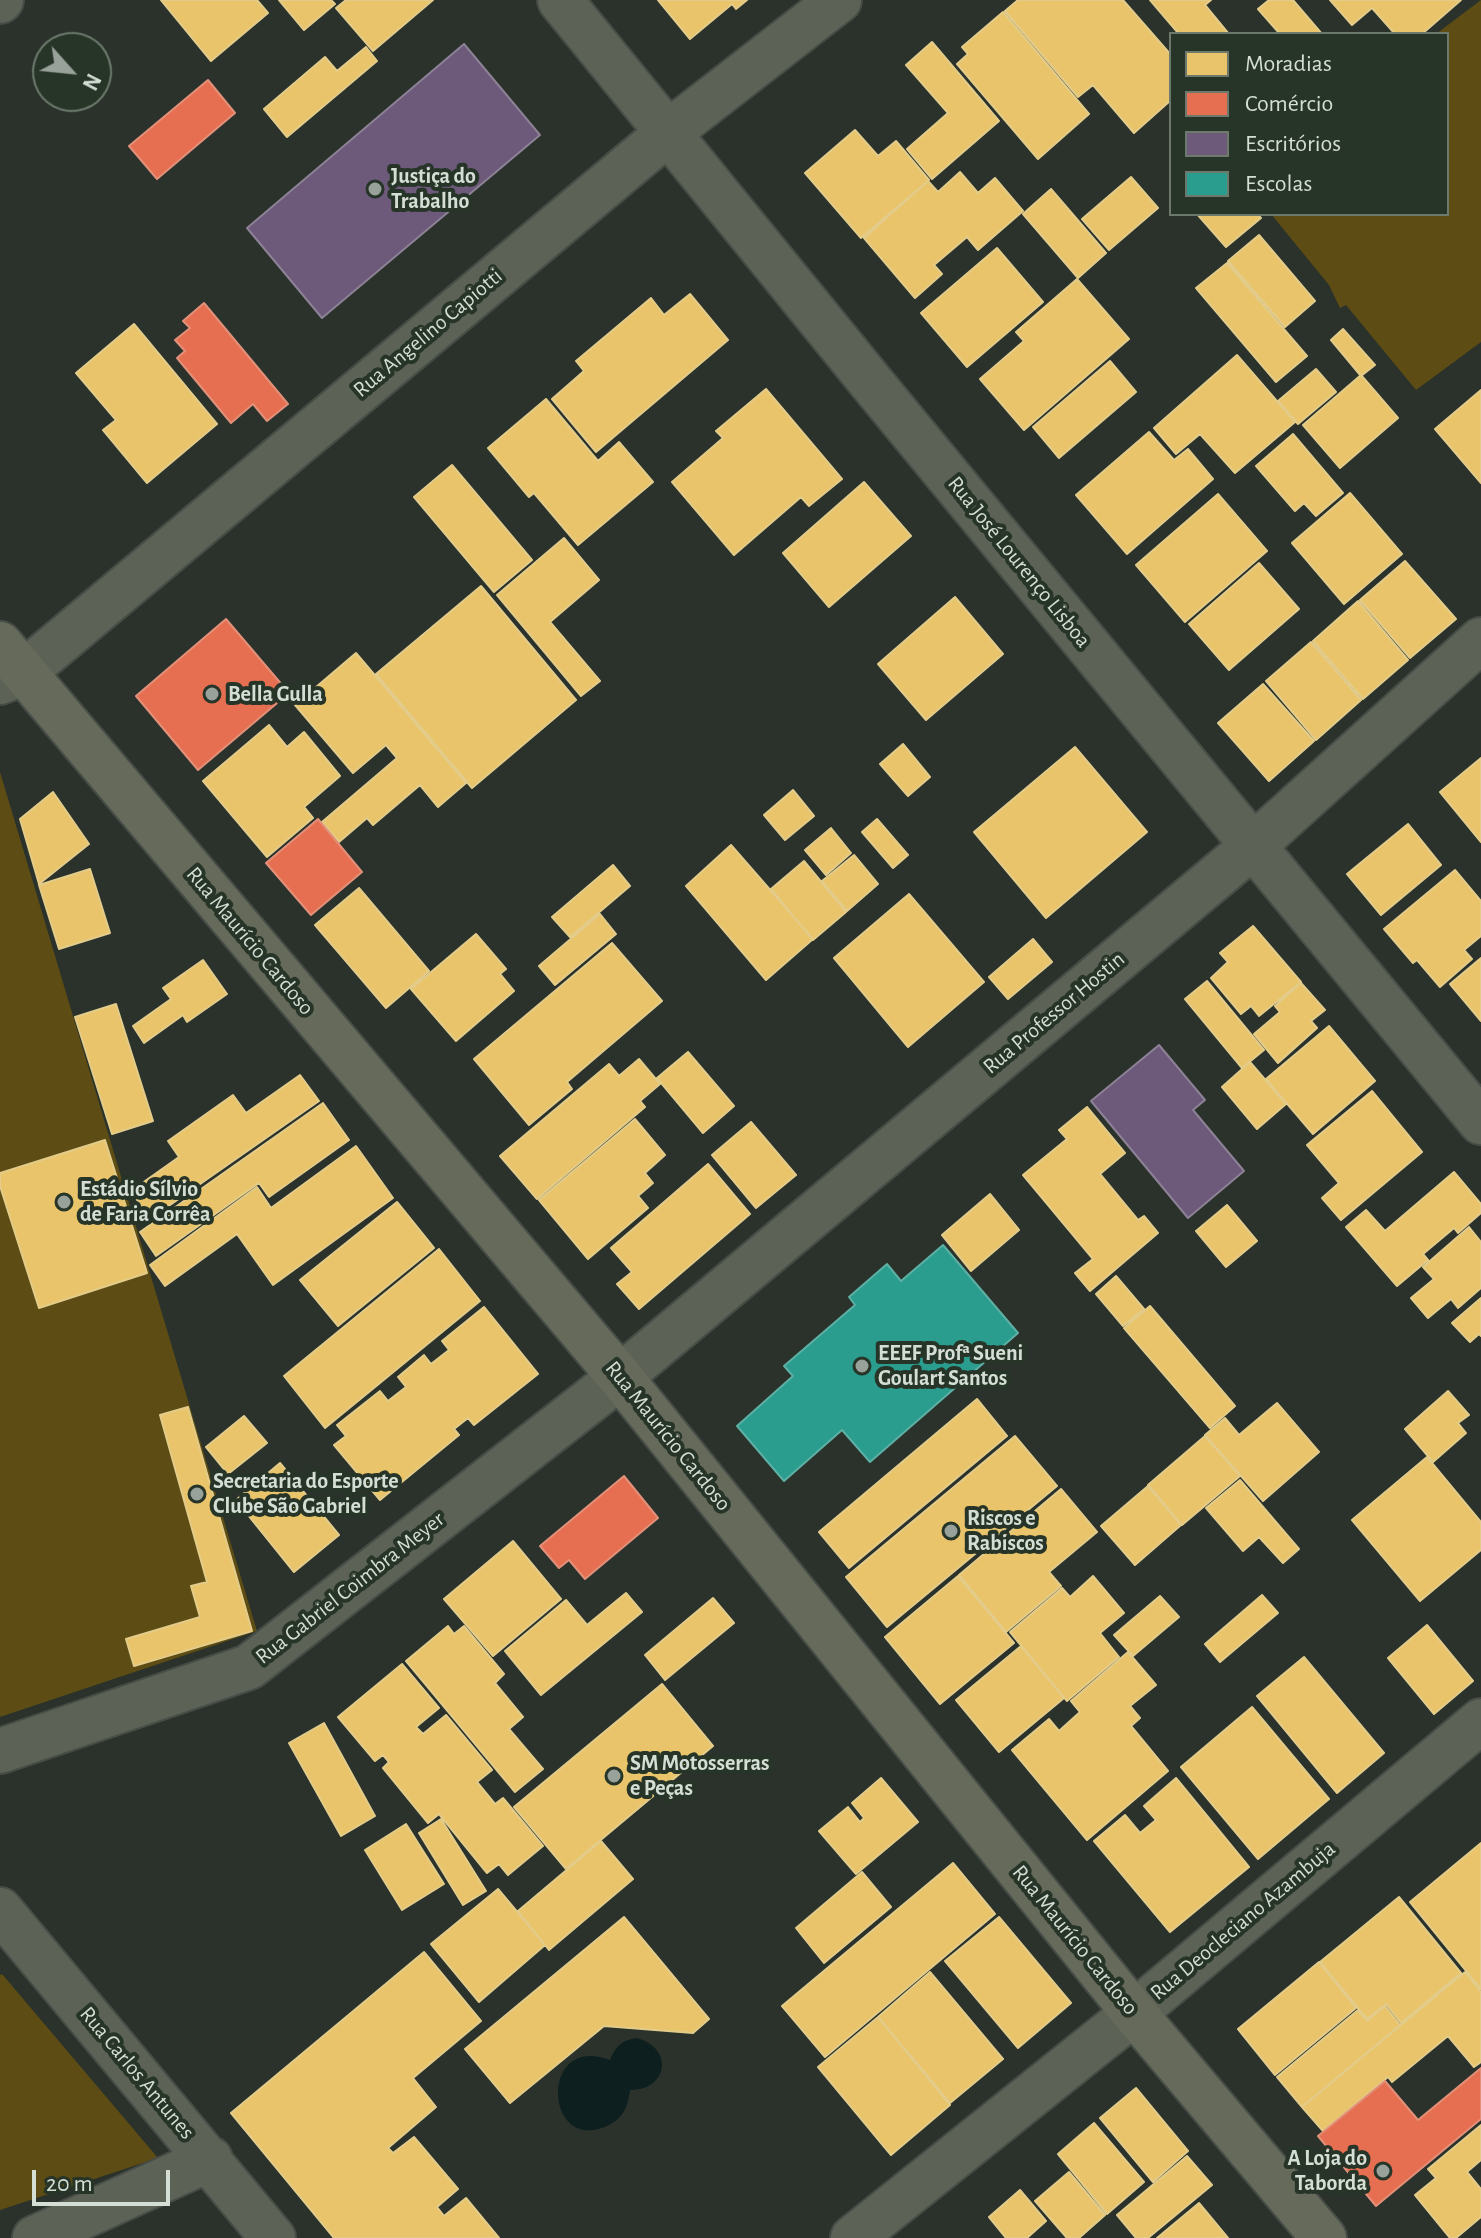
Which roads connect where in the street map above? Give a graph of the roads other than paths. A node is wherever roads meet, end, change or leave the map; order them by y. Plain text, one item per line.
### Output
1 (560, 0) edge
2 (839, 0) edge
3 (669, 132) junction
4 (1481, 640) edge
5 (8, 666) edge
6 (1253, 846) junction
7 (1481, 1122) edge
8 (620, 1377) junction
9 (1481, 1721) edge
10 (0, 1751) edge
11 (2, 1915) edge
12 (1134, 2013) junction
13 (210, 2159) junction
14 (35, 2238) edge
15 (273, 2238) edge
16 (853, 2238) edge
17 (1324, 2238) edge

1 - 3 street, Rua José Lourenço Lisboa
2 - 3 street, Rua Angelino Capiotti
3 - 5 street, Rua Angelino Capiotti
3 - 6 street, Rua José Lourenço Lisboa
4 - 6 street, Rua Professor Hostin
5 - 8 main road, Rua Maurício Cardoso
6 - 7 street, Rua José Lourenço Lisboa
6 - 8 street, Rua Professor Hostin
8 - 10 street, Rua Gabriel Coimbra Meyer
8 - 12 main road, Rua Maurício Cardoso
9 - 12 street, Rua Deocleciano Azambuja
11 - 13 street, Rua Carlos Antunes
12 - 16 street, Rua Deocleciano Azambuja
12 - 17 main road, Rua Maurício Cardoso
13 - 14 street
13 - 15 street, Rua Carlos Antunes

